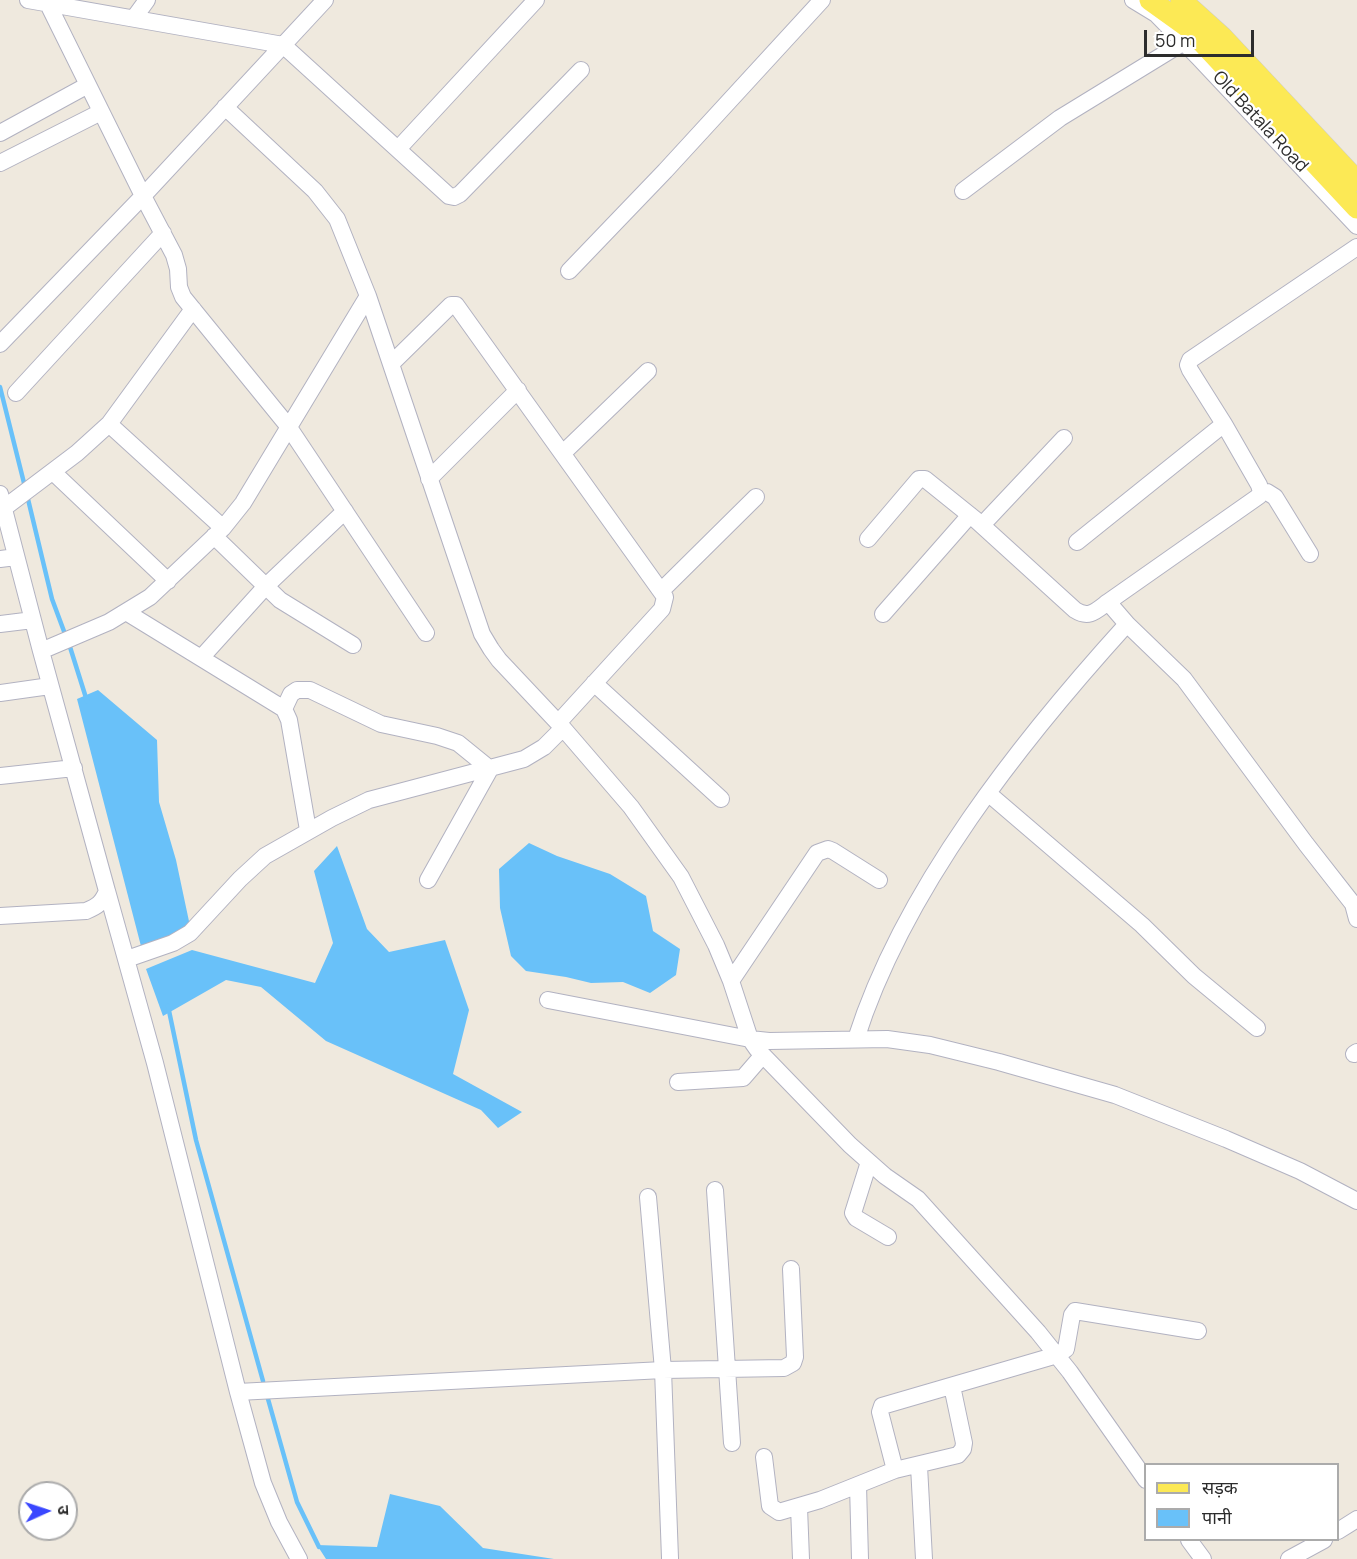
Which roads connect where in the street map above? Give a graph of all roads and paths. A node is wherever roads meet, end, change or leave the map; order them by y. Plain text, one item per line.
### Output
1 (28, 0) edge
2 (147, 0) edge
3 (325, 0) edge
4 (536, 0) edge
5 (822, 0) edge
6 (1133, 0) edge
7 (1150, 0) edge
8 (1181, 0) edge
9 (47, 2) edge
10 (134, 18) junction
11 (1184, 42) junction
12 (283, 45) junction
13 (581, 70) dead end
14 (88, 85) junction
15 (225, 107) junction
16 (101, 112) junction
17 (0, 133) edge
18 (398, 149) junction
19 (0, 163) edge
20 (1357, 181) edge
21 (963, 190) dead end
22 (143, 196) junction
23 (1357, 208) edge
24 (1357, 226) edge
25 (162, 233) junction
26 (1357, 247) edge
27 (569, 271) dead end
28 (368, 296) junction
29 (193, 309) junction
30 (0, 344) edge
31 (391, 364) junction
32 (648, 371) dead end
33 (518, 390) junction
34 (16, 393) dead end
35 (109, 424) junction
36 (1224, 424) junction
37 (288, 426) junction
38 (1064, 438) dead end
39 (563, 453) junction
40 (53, 472) junction
41 (429, 479) junction
42 (1261, 492) junction
43 (756, 497) dead end
44 (1, 499) edge
45 (345, 511) junction
46 (976, 520) junction
47 (218, 532) junction
48 (868, 539) dead end
49 (1077, 542) dead end
50 (1310, 554) dead end
51 (8, 558) edge
52 (168, 581) junction
53 (266, 586) junction
54 (662, 590) junction
55 (1108, 602) junction
56 (126, 612) junction
57 (883, 614) dead end
58 (33, 620) junction
59 (0, 624) edge
60 (1127, 624) junction
61 (426, 633) dead end
62 (353, 645) dead end
63 (41, 651) junction
64 (201, 657) junction
65 (594, 683) junction
66 (50, 686) junction
67 (0, 693) edge
68 (284, 709) junction
69 (561, 725) junction
70 (74, 768) junction
71 (490, 769) junction
72 (0, 776) edge
73 (989, 794) junction
74 (722, 799) dead end
75 (308, 830) junction
76 (428, 880) dead end
77 (879, 880) dead end
78 (107, 891) junction
79 (0, 916) edge
80 (1357, 919) edge
81 (127, 959) junction
82 (731, 981) junction
83 (548, 1000) dead end
84 (1257, 1028) dead end
85 (750, 1039) junction
86 (856, 1039) junction
87 (762, 1056) junction
88 (678, 1082) dead end
89 (868, 1162) junction
90 (715, 1190) dead end
91 (648, 1197) dead end
92 (1357, 1201) edge
93 (888, 1237) dead end
94 (791, 1269) dead end
95 (1198, 1331) dead end
96 (1057, 1355) junction
97 (663, 1370) junction
98 (728, 1370) junction
99 (952, 1386) junction
100 (238, 1392) junction
101 (732, 1443) dead end
102 (765, 1457) dead end
103 (919, 1466) junction
104 (895, 1470) junction
105 (1144, 1477) edge
106 (858, 1485) junction
107 (799, 1507) junction
108 (1357, 1519) edge
109 (1339, 1530) edge
110 (1190, 1541) edge
111 (1320, 1541) edge
112 (670, 1558) edge
113 (298, 1559) edge
114 (801, 1559) edge
115 (860, 1559) edge
116 (924, 1559) edge
117 (1203, 1559) edge
118 (1289, 1559) edge

1 - 9 street
2 - 10 street
3 - 12 street
4 - 18 street
5 - 27 street
6 - 11 street, Old Batala Road
7 - 23 main road
8 - 20 main road
9 - 10 street
9 - 14 street
10 - 12 street
11 - 21 street
11 - 24 street, Old Batala Road
12 - 15 street
12 - 18 street
13 - 18 street
14 - 16 street
14 - 17 street
15 - 22 street
15 - 28 street
16 - 19 street
16 - 22 street
22 - 25 street
22 - 30 street
25 - 29 street
25 - 34 street
26 - 36 street
28 - 31 street
28 - 37 street
29 - 35 street
29 - 37 street
31 - 33 street
31 - 41 street
32 - 39 street
33 - 39 street
33 - 41 street
35 - 40 street
35 - 47 street
36 - 42 street
36 - 49 street
37 - 45 street
37 - 47 street
38 - 46 street
39 - 54 street
40 - 44 street
40 - 52 street
41 - 69 street
42 - 50 street
42 - 55 street
43 - 54 street
44 - 51 street
45 - 53 street
45 - 61 street
46 - 48 street
46 - 55 street
46 - 57 street
47 - 52 street
47 - 53 street
51 - 58 street
52 - 56 street
53 - 62 street
53 - 64 street
54 - 65 street
55 - 60 street
56 - 63 street
56 - 64 street
58 - 59 street
58 - 63 street
60 - 73 street
60 - 80 street
63 - 66 street
64 - 68 street
65 - 69 street
65 - 74 street
66 - 67 street
66 - 70 street
68 - 71 street
68 - 75 street
69 - 71 street
69 - 82 street
70 - 72 street
70 - 78 street
71 - 75 street
71 - 76 street
73 - 84 street
73 - 86 street
75 - 81 street
77 - 82 street
78 - 79 street
78 - 81 street
81 - 100 street
82 - 85 street
83 - 85 street
85 - 86 street
85 - 87 street
86 - 92 street
87 - 88 street
87 - 89 street
89 - 93 street
89 - 96 street
90 - 98 street
91 - 97 street
94 - 98 street
95 - 96 street
96 - 99 street
96 - 105 street
97 - 98 street
97 - 100 street
97 - 112 street
98 - 101 street
99 - 103 street
99 - 104 street
100 - 113 street
102 - 107 street
103 - 104 street
103 - 116 street
104 - 106 street
106 - 107 street
106 - 115 street
107 - 114 street
108 - 109 street
110 - 117 street
111 - 118 street

